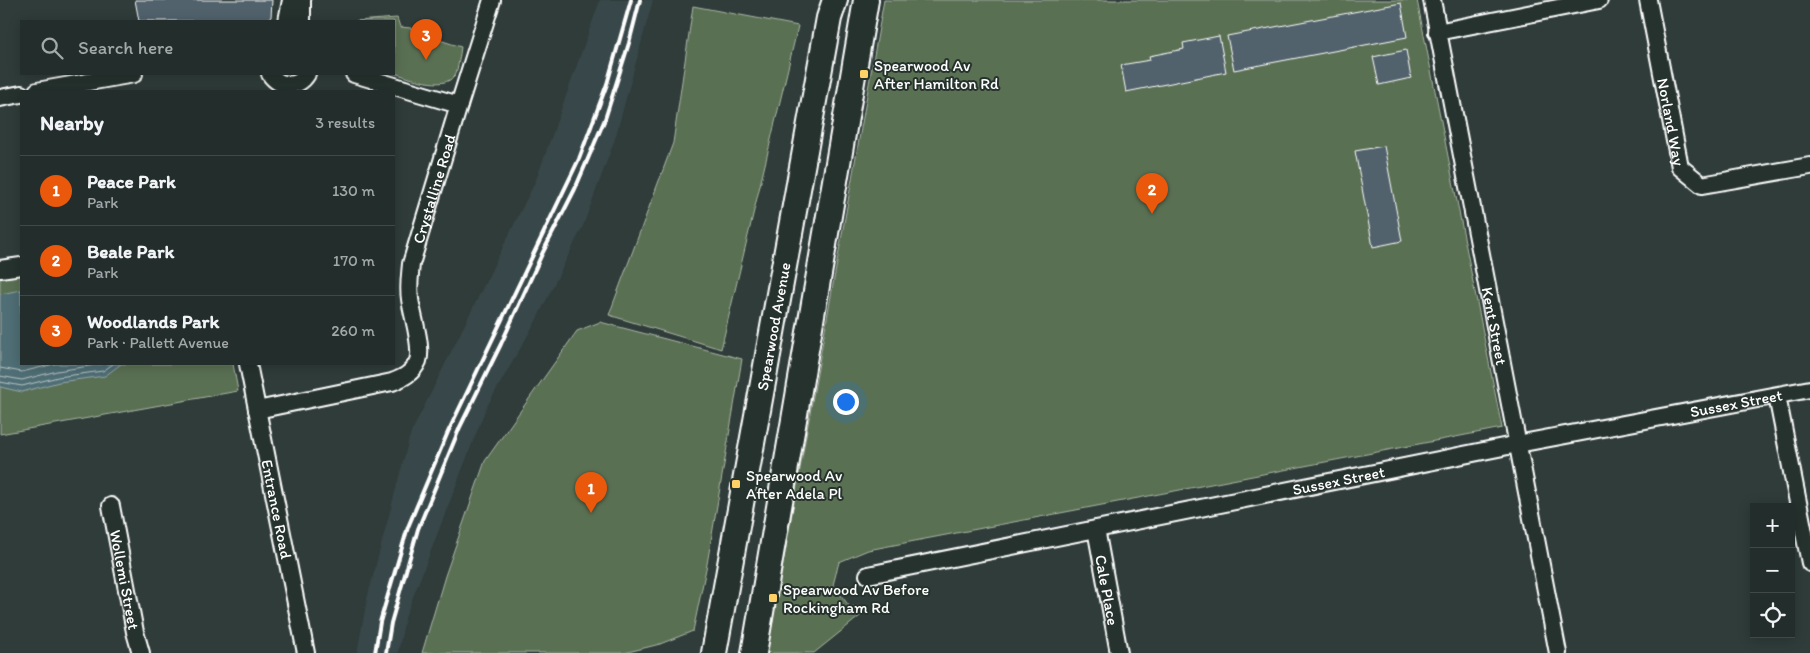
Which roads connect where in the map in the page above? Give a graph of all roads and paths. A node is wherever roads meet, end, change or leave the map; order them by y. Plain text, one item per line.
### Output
1 (291, 0) edge
2 (302, 0) edge
3 (492, 0) edge
4 (835, 0) edge
5 (866, 0) edge
6 (1432, 0) edge
7 (1598, 0) edge
8 (1648, 0) edge
9 (287, 20) edge
10 (302, 20) edge
11 (1437, 32) junction
12 (128, 75) edge
13 (320, 75) edge
14 (357, 75) edge
15 (273, 81) edge
16 (300, 81) edge
17 (44, 90) edge
18 (20, 94) edge
19 (0, 98) edge
20 (459, 105) junction
21 (1810, 166) edge
22 (20, 266) edge
23 (0, 269) edge
24 (248, 365) edge
25 (1810, 389) edge
26 (1777, 396) junction
27 (257, 410) junction
28 (1518, 444) junction
29 (112, 506) dead end
30 (1096, 529) junction
31 (1810, 563) edge
32 (868, 575) dead end
33 (141, 653) edge
34 (306, 653) edge
35 (714, 653) edge
36 (754, 653) edge
37 (1119, 653) edge
38 (1556, 653) edge

1 - 9 street
2 - 10 street
3 - 20 street, Crystalline Road
4 - 35 main road, Spearwood Avenue
5 - 36 main road
6 - 11 street, Kent Street
7 - 11 street
8 - 21 street, Norland Way
11 - 28 street, Kent Street
12 - 17 street
13 - 16 street
14 - 20 street
15 - 16 street
18 - 19 street
20 - 27 street, Crystalline Road
22 - 23 street
24 - 27 street, Entrance Road
25 - 26 street, Sussex Street
26 - 28 street, Sussex Street
26 - 31 street
27 - 34 street, Entrance Road
28 - 30 street, Sussex Street
28 - 38 street, Kent Street
29 - 33 street, Wollemi Street
30 - 32 street, Sussex Street
30 - 37 street, Cale Place

